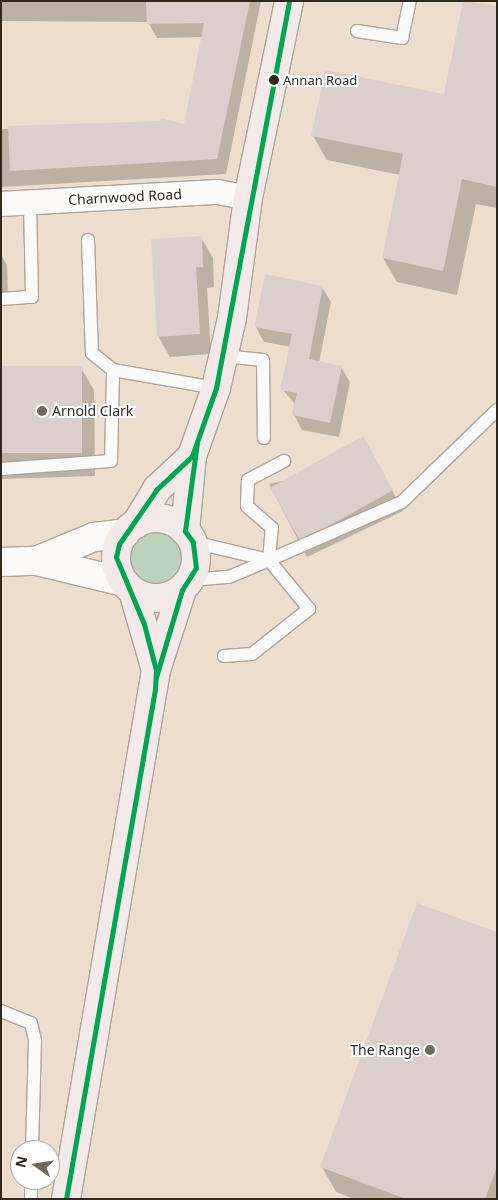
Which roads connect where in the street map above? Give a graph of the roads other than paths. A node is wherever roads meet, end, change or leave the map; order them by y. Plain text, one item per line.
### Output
1 (289, 1) edge
2 (410, 1) edge
3 (357, 31) dead end
4 (248, 198) junction
5 (30, 202) junction
6 (1, 204) edge
7 (88, 240) dead end
8 (1, 299) edge
9 (224, 356) junction
10 (113, 370) junction
11 (216, 388) junction
12 (497, 410) edge
13 (264, 438) dead end
14 (192, 456) junction
15 (284, 461) dead end
16 (1, 469) edge
17 (131, 528) junction
18 (189, 536) junction
19 (270, 560) junction
20 (36, 561) junction
21 (1, 562) edge
22 (186, 585) junction
23 (129, 586) junction
24 (224, 656) dead end
25 (155, 680) junction
26 (1, 1011) edge
27 (32, 1140) edge
28 (66, 1199) edge

1 - 4 main road
2 - 3 lane
4 - 5 street, Charnwood Road
4 - 9 main road
5 - 6 street, Charnwood Road
5 - 8 lane
7 - 10 lane
9 - 11 main road
9 - 13 lane
10 - 11 lane
10 - 16 lane
11 - 14 main road
12 - 19 lane
14 - 17 main road
14 - 18 main road
15 - 19 lane
17 - 18 main road
17 - 20 street
17 - 23 main road
18 - 19 lane
18 - 22 main road
19 - 22 lane
19 - 24 lane
20 - 21 street
20 - 23 street
22 - 23 main road
22 - 25 main road
23 - 25 main road
25 - 28 main road
26 - 27 lane

